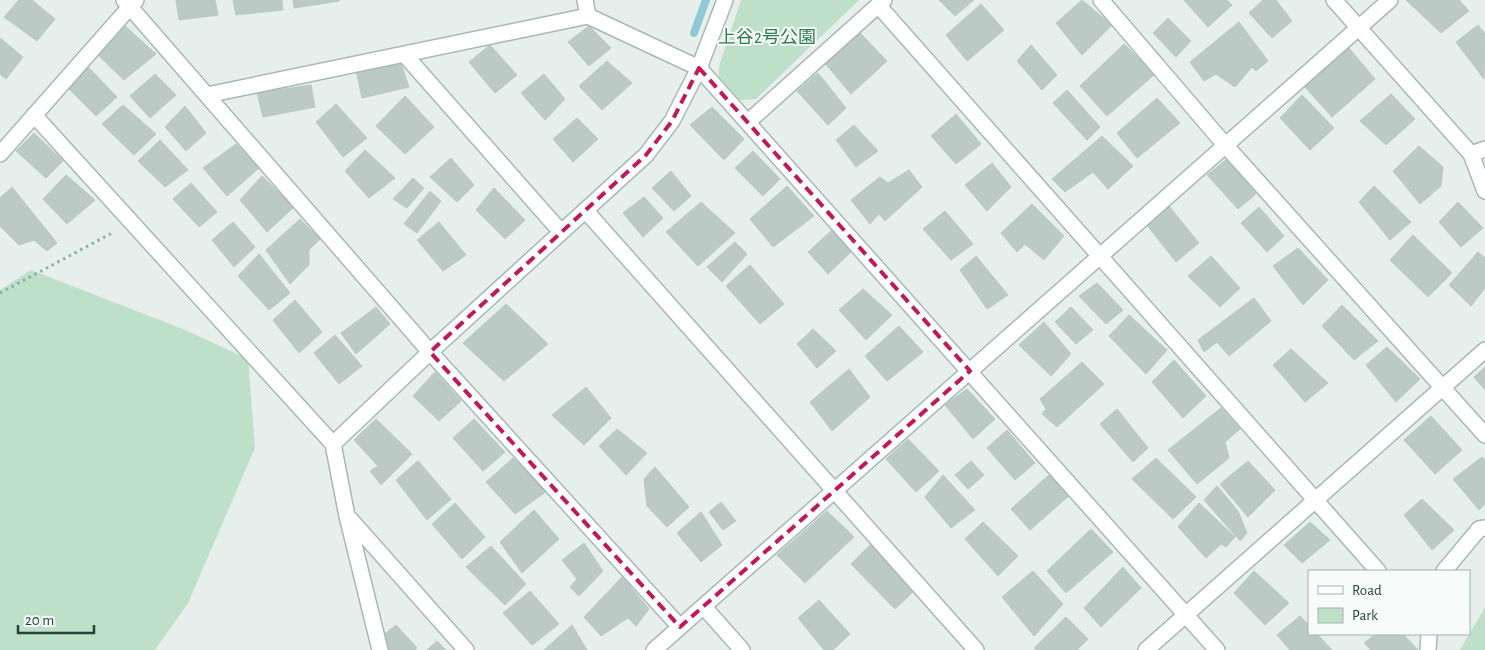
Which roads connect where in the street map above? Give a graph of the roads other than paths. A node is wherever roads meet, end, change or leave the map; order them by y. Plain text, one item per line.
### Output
1 (585, 0) edge
2 (725, 0) edge
3 (1101, 0) edge
4 (1334, 0) edge
5 (1390, 0) edge
6 (130, 2) edge
7 (881, 2) edge
8 (588, 16) junction
9 (1358, 28) junction
10 (404, 54) junction
11 (699, 68) junction
12 (207, 95) junction
13 (34, 115) junction
14 (748, 122) junction
15 (1226, 146) junction
16 (1485, 149) edge
17 (0, 154) edge
18 (1471, 154) junction
19 (1485, 191) edge
20 (585, 210) junction
21 (561, 232) junction
22 (1100, 256) junction
23 (1485, 350) edge
24 (430, 352) junction
25 (970, 371) junction
26 (1443, 388) junction
27 (1485, 435) edge
28 (332, 444) junction
29 (834, 491) junction
30 (1315, 501) junction
31 (347, 516) junction
32 (1485, 528) edge
33 (1377, 570) edge
34 (1445, 570) edge
35 (704, 607) junction
36 (1186, 615) junction
37 (680, 626) junction
38 (1429, 635) edge
39 (380, 650) edge
40 (466, 650) edge
41 (654, 650) edge
42 (742, 650) edge
43 (976, 650) edge
44 (1146, 650) edge
45 (1217, 650) edge
46 (1428, 650) edge

1 - 8 street
2 - 11 street
3 - 15 street
4 - 9 street
5 - 9 street
6 - 12 street
6 - 13 street
7 - 14 street
7 - 22 street
8 - 10 street
8 - 11 street
9 - 15 street
9 - 18 street
10 - 12 street
10 - 21 street
11 - 14 street
11 - 20 street
12 - 24 street
13 - 17 street
13 - 28 street
14 - 25 street
15 - 22 street
15 - 26 street
16 - 18 street
18 - 19 street
20 - 21 street
20 - 29 street
21 - 24 street
22 - 25 street
22 - 30 street
23 - 26 street
24 - 28 street
24 - 37 street
25 - 29 street
25 - 36 street
26 - 27 street
26 - 30 street
28 - 31 street
29 - 35 street
29 - 43 street
30 - 33 street
30 - 36 street
31 - 39 street
31 - 40 street
32 - 34 street
35 - 37 street
35 - 42 street
36 - 44 street
36 - 45 street
37 - 41 street
38 - 46 street

